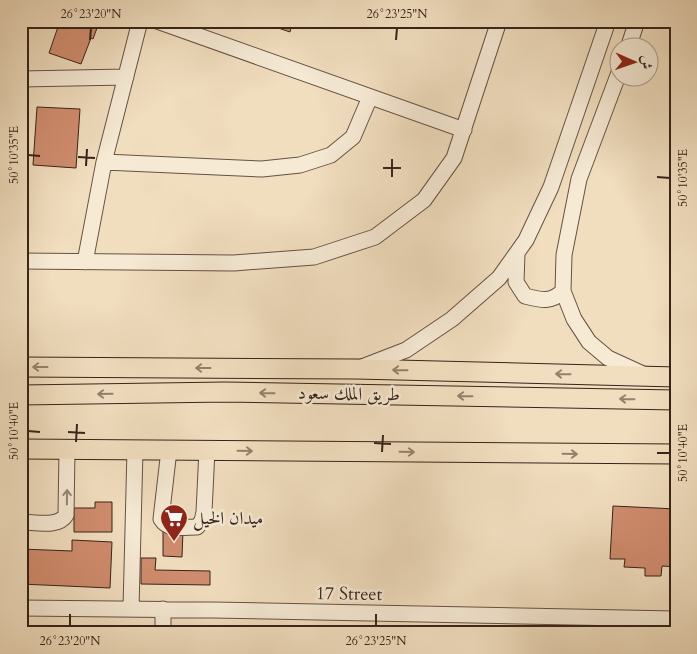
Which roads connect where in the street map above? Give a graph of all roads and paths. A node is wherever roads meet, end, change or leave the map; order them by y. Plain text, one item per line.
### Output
1 (140, 21) edge
2 (157, 21) edge
3 (499, 21) edge
4 (608, 21) edge
5 (637, 21) edge
6 (631, 38) edge
7 (126, 77) junction
8 (21, 79) edge
9 (613, 88) edge
10 (370, 97) junction
11 (464, 130) junction
12 (104, 162) junction
13 (517, 253) junction
14 (21, 261) edge
15 (85, 262) junction
16 (563, 292) junction
17 (21, 367) edge
18 (356, 369) junction
19 (646, 376) junction
20 (676, 376) edge
21 (21, 395) edge
22 (676, 400) edge
23 (21, 449) edge
24 (67, 449) junction
25 (135, 450) junction
26 (169, 450) junction
27 (208, 450) junction
28 (676, 454) edge
29 (21, 522) edge
30 (21, 608) edge
31 (131, 609) junction
32 (163, 609) junction
33 (676, 619) edge
34 (163, 633) edge

1 - 7 street
2 - 10 street
3 - 11 street
4 - 13 street
5 - 6 street
7 - 8 street
7 - 12 street
9 - 16 street
10 - 11 street
10 - 12 street
11 - 15 street
12 - 15 street
13 - 16 street
13 - 18 street
14 - 15 street
16 - 19 street
18 -> 17 main road
19 -> 18 main road
19 - 20 main road
22 -> 21 main road, طريق الملك سعود
23 - 24 main road
24 - 25 main road
29 -> 24 street
25 - 26 main road
25 - 31 street
26 - 27 main road
26 - 27 street
27 -> 28 main road
30 - 31 street, 17 Street
31 - 32 street, 17 Street
32 - 33 street, 17 Street
32 - 34 street

